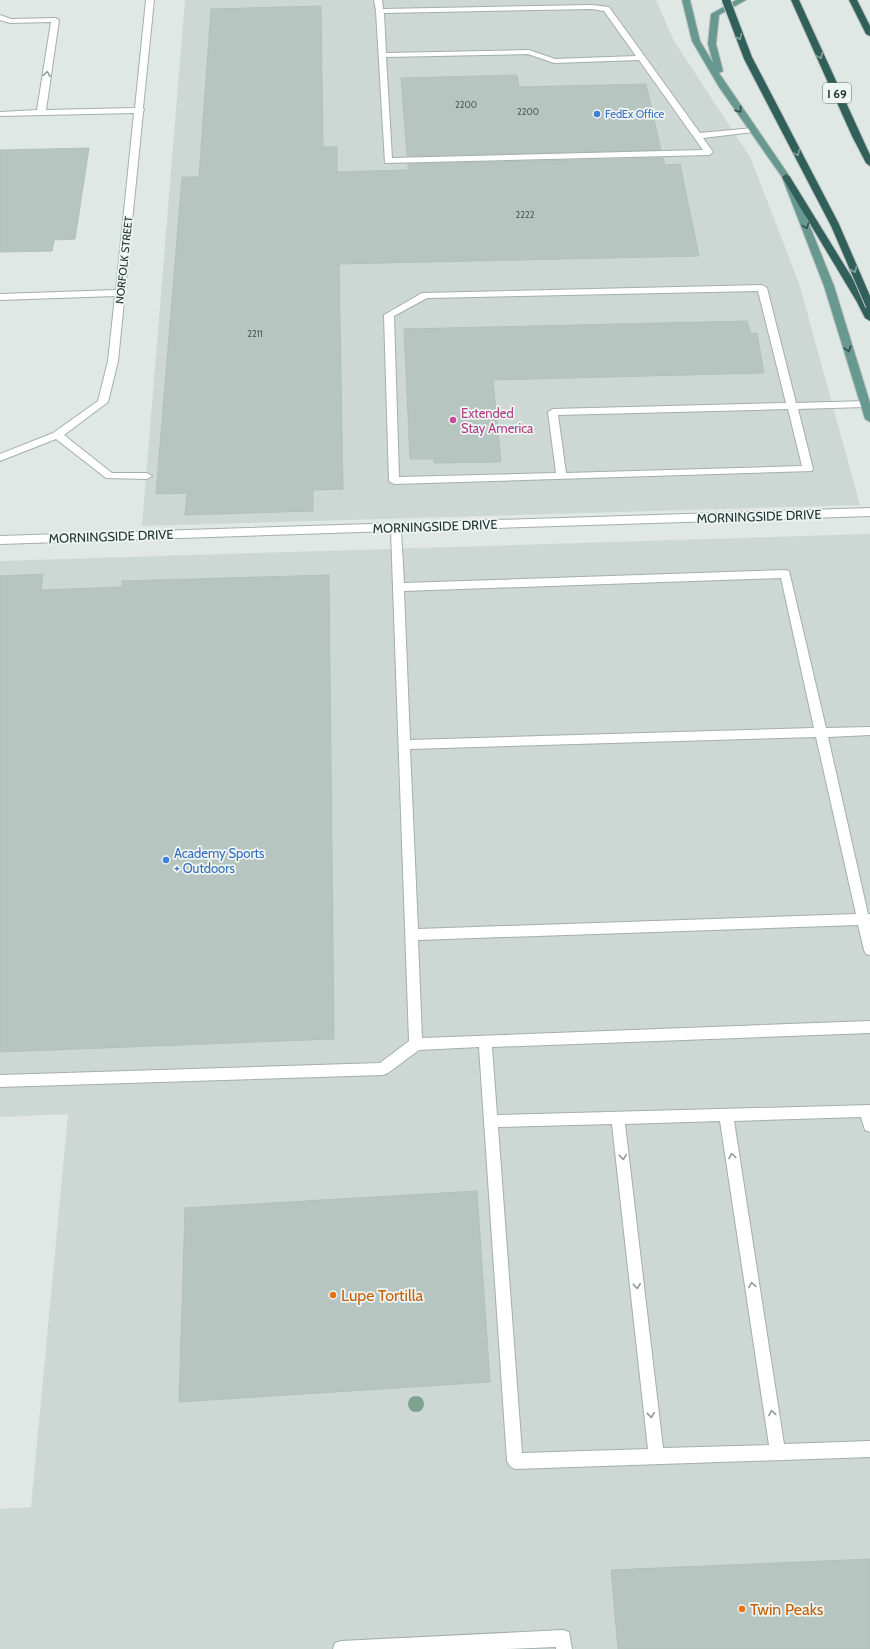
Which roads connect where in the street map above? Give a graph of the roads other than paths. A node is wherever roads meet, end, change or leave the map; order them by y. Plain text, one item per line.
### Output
1 (150, 0) edge
2 (378, 0) edge
3 (686, 0) edge
4 (726, 0) edge
5 (742, 0) edge
6 (795, 0) edge
7 (853, 0) edge
8 (380, 11) junction
9 (0, 18) edge
10 (870, 34) edge
11 (382, 55) junction
12 (641, 58) junction
13 (723, 87) junction
14 (140, 110) junction
15 (41, 113) junction
16 (0, 114) edge
17 (753, 130) junction
18 (697, 136) junction
19 (870, 163) edge
20 (786, 177) junction
21 (120, 293) junction
22 (0, 297) edge
23 (870, 306) edge
24 (870, 318) edge
25 (866, 404) junction
26 (792, 406) junction
27 (870, 419) edge
28 (57, 435) junction
29 (0, 458) edge
30 (147, 476) dead end
31 (561, 476) junction
32 (870, 512) edge
33 (396, 527) junction
34 (0, 540) edge
35 (398, 587) junction
36 (870, 731) edge
37 (821, 733) junction
38 (404, 745) junction
39 (867, 919) edge
40 (411, 935) junction
41 (870, 950) edge
42 (870, 1027) edge
43 (484, 1042) junction
44 (416, 1044) junction
45 (0, 1081) edge
46 (868, 1111) edge
47 (726, 1114) junction
48 (618, 1118) junction
49 (491, 1121) junction
50 (870, 1126) edge
51 (870, 1449) edge
52 (778, 1452) junction
53 (656, 1456) junction
54 (341, 1649) edge
55 (564, 1649) edge

1 - 14 street, NORFOLK STREET
2 - 8 street
3 - 13 main road
4 -> 23 highway, bridge
5 - 13 main road
6 -> 19 highway, I 69
7 - 10 highway
8 - 11 street
8 - 12 street
15 -> 9 street
11 - 12 street
11 - 18 street
12 - 18 street
13 -> 17 main road
14 - 15 street
14 - 21 street, NORFOLK STREET
15 - 16 street
17 - 18 street
17 - 20 main road
20 - 24 highway
20 -> 25 main road
21 - 22 street
21 - 28 street, NORFOLK STREET
25 - 26 street
25 - 27 main road
26 - 31 street
26 - 31 street
26 - 31 street
28 - 29 street, NORFOLK STREET
28 - 30 street
32 - 33 street, MORNINGSIDE DRIVE
33 - 34 street, MORNINGSIDE DRIVE
33 - 35 street
35 - 37 street
35 - 38 street
36 - 37 street
37 - 38 street
37 - 39 street
38 - 40 street
39 - 40 street
39 - 41 street
40 - 44 street
42 - 43 street
43 - 44 street
43 - 49 street
44 - 45 street
46 - 47 street
46 - 50 street
47 - 48 street
52 -> 47 street
48 - 49 street
48 -> 53 street
49 - 53 street
51 - 52 street
52 - 53 street
54 - 55 street

